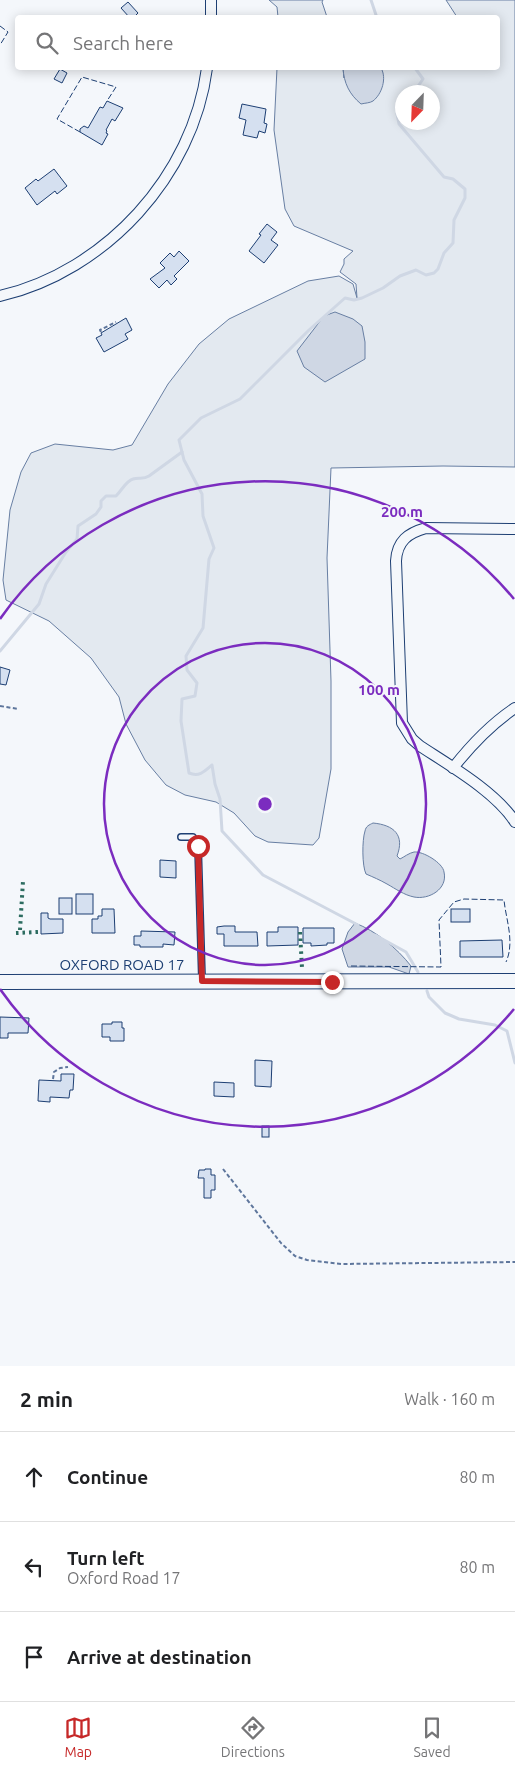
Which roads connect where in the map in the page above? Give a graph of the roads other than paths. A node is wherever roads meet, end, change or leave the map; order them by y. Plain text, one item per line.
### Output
1 (211, 0) edge
2 (211, 15) edge
3 (208, 70) edge
4 (0, 296) edge
5 (515, 529) edge
6 (515, 708) edge
7 (453, 768) junction
8 (515, 822) edge
9 (180, 837) dead end
10 (202, 981) junction
11 (515, 981) edge
12 (0, 982) edge

1 - 2 street
3 - 4 street
5 - 7 street
6 - 7 street
7 - 8 street
9 - 10 lane
10 - 11 main road, OXFORD ROAD 17
10 - 12 main road, OXFORD ROAD 17

